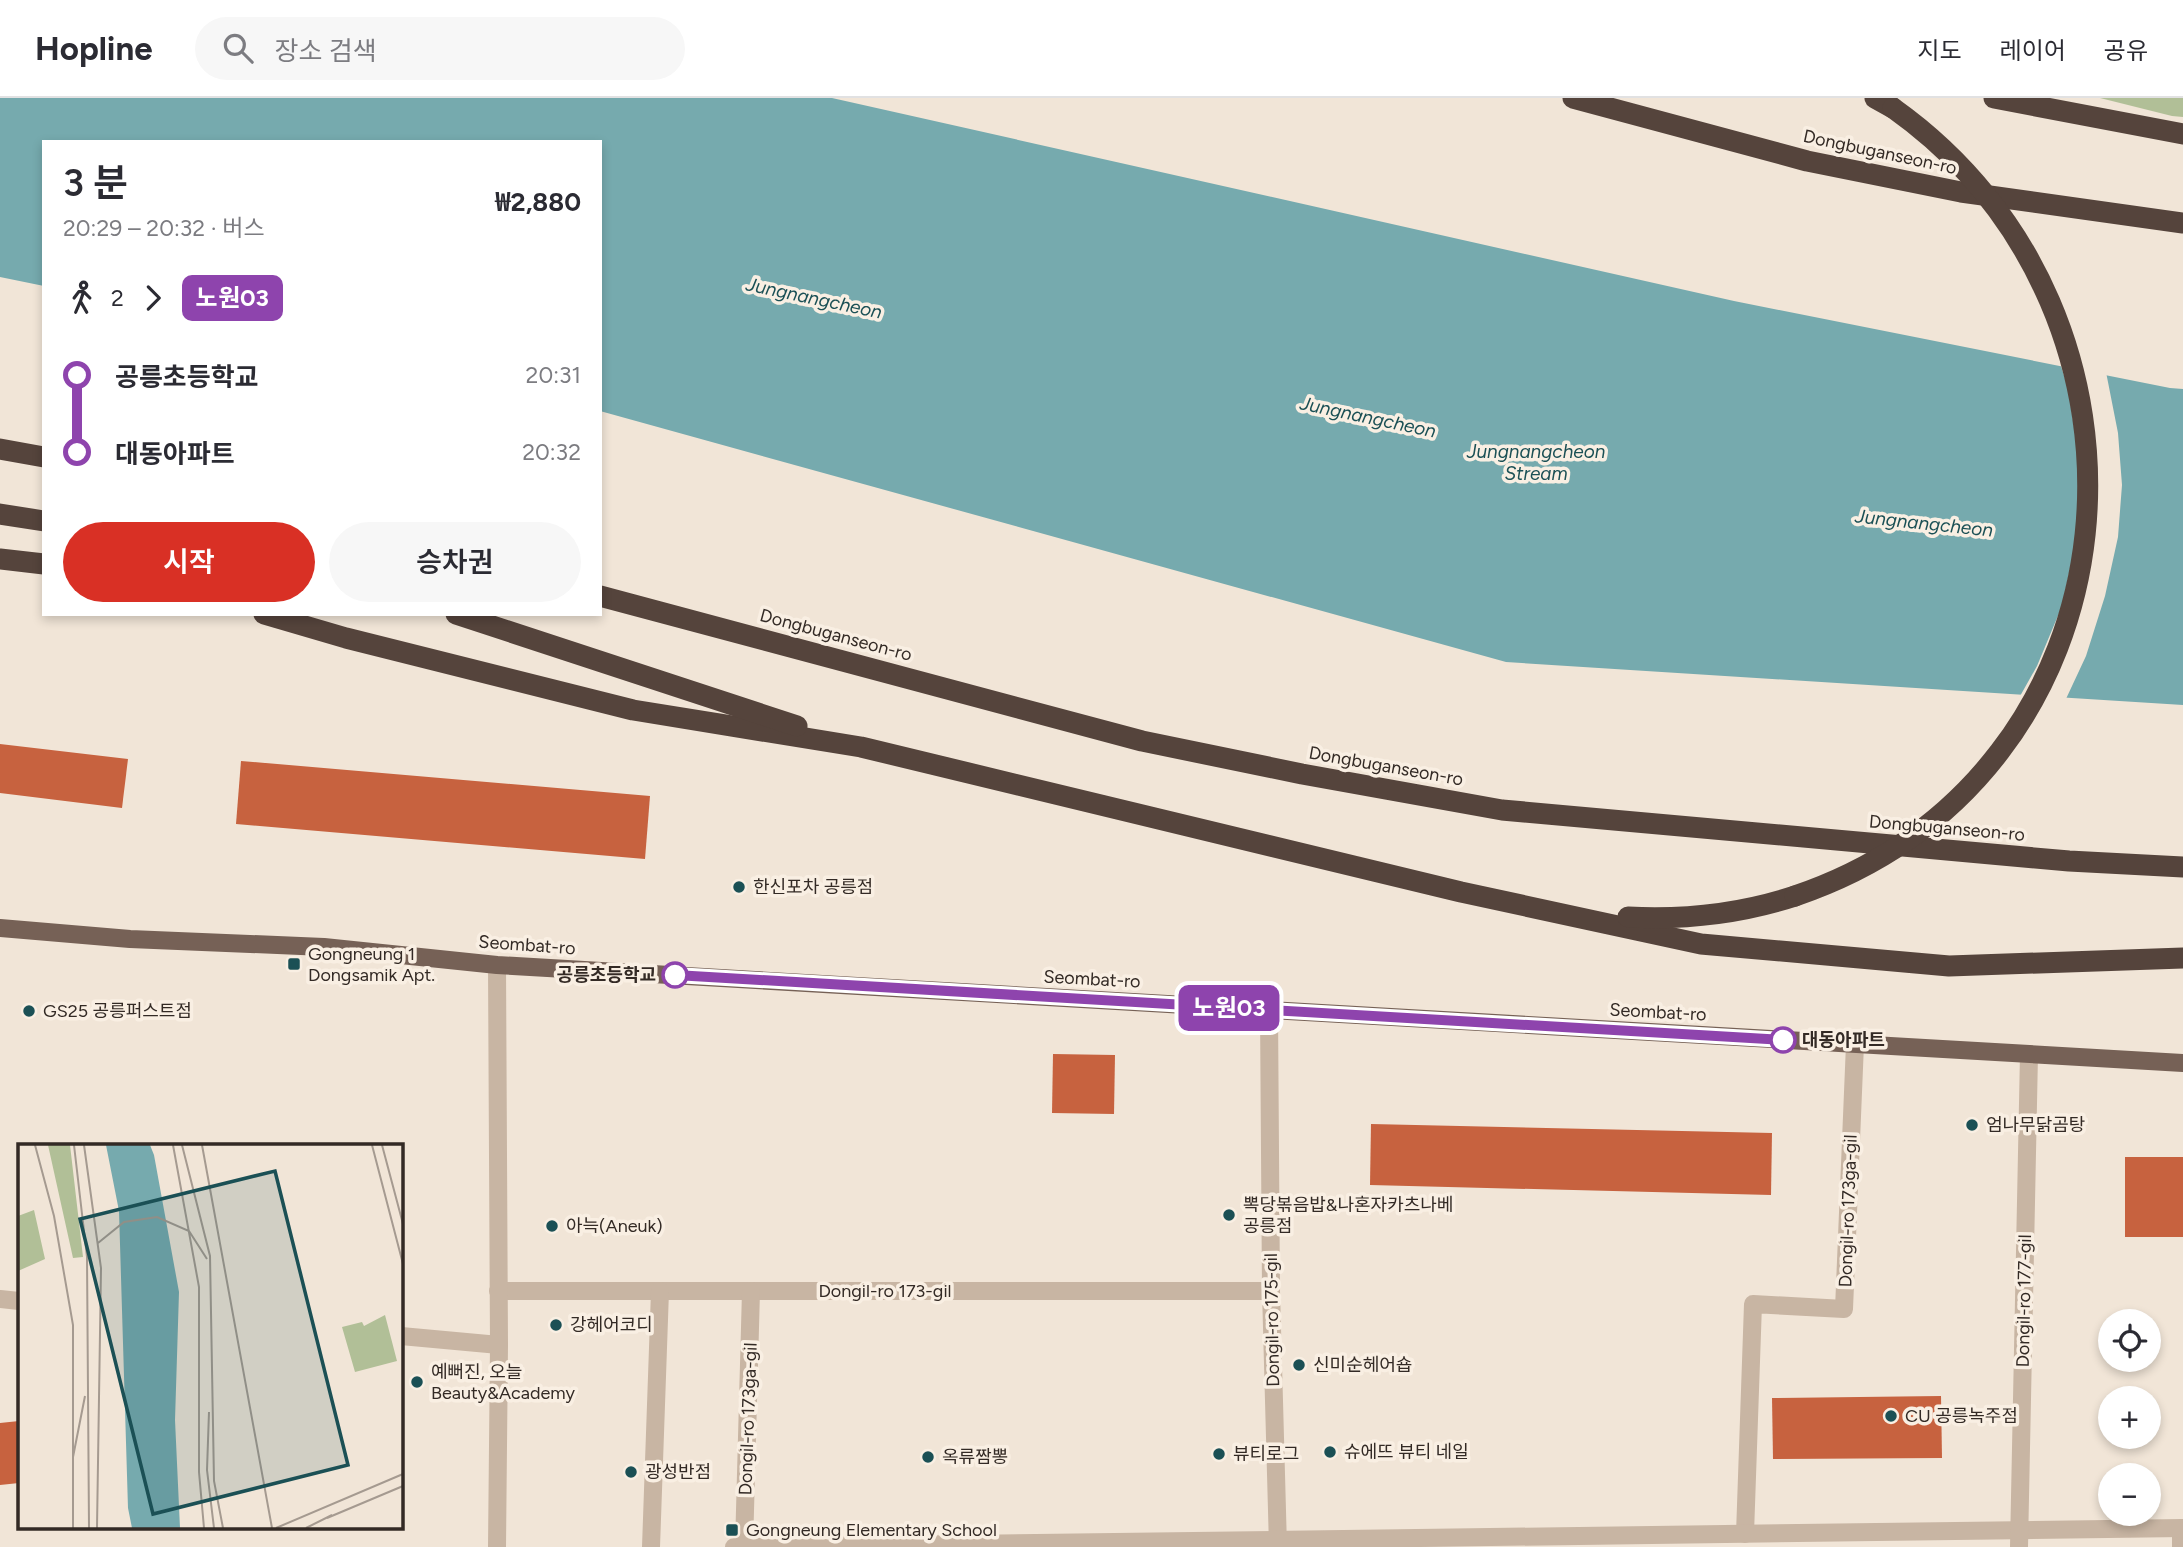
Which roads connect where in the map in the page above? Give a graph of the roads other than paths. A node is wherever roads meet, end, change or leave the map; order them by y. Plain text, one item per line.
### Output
1 (1573, 98) edge
2 (1994, 98) edge
3 (1884, 103) edge
4 (2183, 134) edge
5 (2183, 223) edge
6 (0, 449) edge
7 (42, 457) edge
8 (0, 514) edge
9 (42, 521) edge
10 (0, 559) edge
11 (42, 564) edge
12 (602, 597) edge
13 (271, 616) edge
14 (462, 616) edge
15 (861, 747) junction
16 (2183, 867) edge
17 (1545, 909) junction
18 (0, 928) edge
19 (2183, 957) edge
20 (497, 965) junction
21 (1269, 1010) junction
22 (1855, 1044) junction
23 (2029, 1054) junction
24 (2183, 1063) edge
25 (498, 1291) junction
26 (660, 1291) junction
27 (751, 1291) junction
28 (1271, 1291) junction
29 (0, 1299) edge
30 (18, 1301) edge
31 (402, 1336) edge
32 (499, 1345) junction
33 (2182, 1528) edge
34 (1745, 1534) junction
35 (2019, 1538) edge
36 (1278, 1543) edge
37 (497, 1547) edge
38 (651, 1547) edge
39 (734, 1547) edge
40 (744, 1547) edge
41 (2181, 1547) edge

1 - 5 highway, Dongbuganseon-ro
2 - 4 highway
3 - 17 highway, bridge
6 - 7 highway
8 - 9 highway
10 - 11 highway
12 - 16 highway, Dongbuganseon-ro
13 - 15 highway
14 - 15 highway
15 - 17 highway
17 - 19 highway
18 - 20 main road, Seombat-ro
20 - 21 main road, Seombat-ro
20 - 25 street
21 - 22 main road, Seombat-ro
21 - 28 street, Dongil-ro 175-gil
22 - 23 main road, Seombat-ro
22 - 34 street, Dongil-ro 173ga-gil
23 - 24 main road, Seombat-ro
23 - 35 street, Dongil-ro 177-gil
25 - 26 street, Dongil-ro 173-gil
25 - 32 street
26 - 27 street, Dongil-ro 173-gil
26 - 38 street
27 - 28 street, Dongil-ro 173-gil
27 - 40 street, Dongil-ro 173ga-gil
28 - 36 street, Dongil-ro 175-gil
29 - 30 street
31 - 32 street
32 - 37 street
33 - 35 street
33 - 41 street
34 - 35 street
34 - 36 street
36 - 40 street
39 - 40 street

